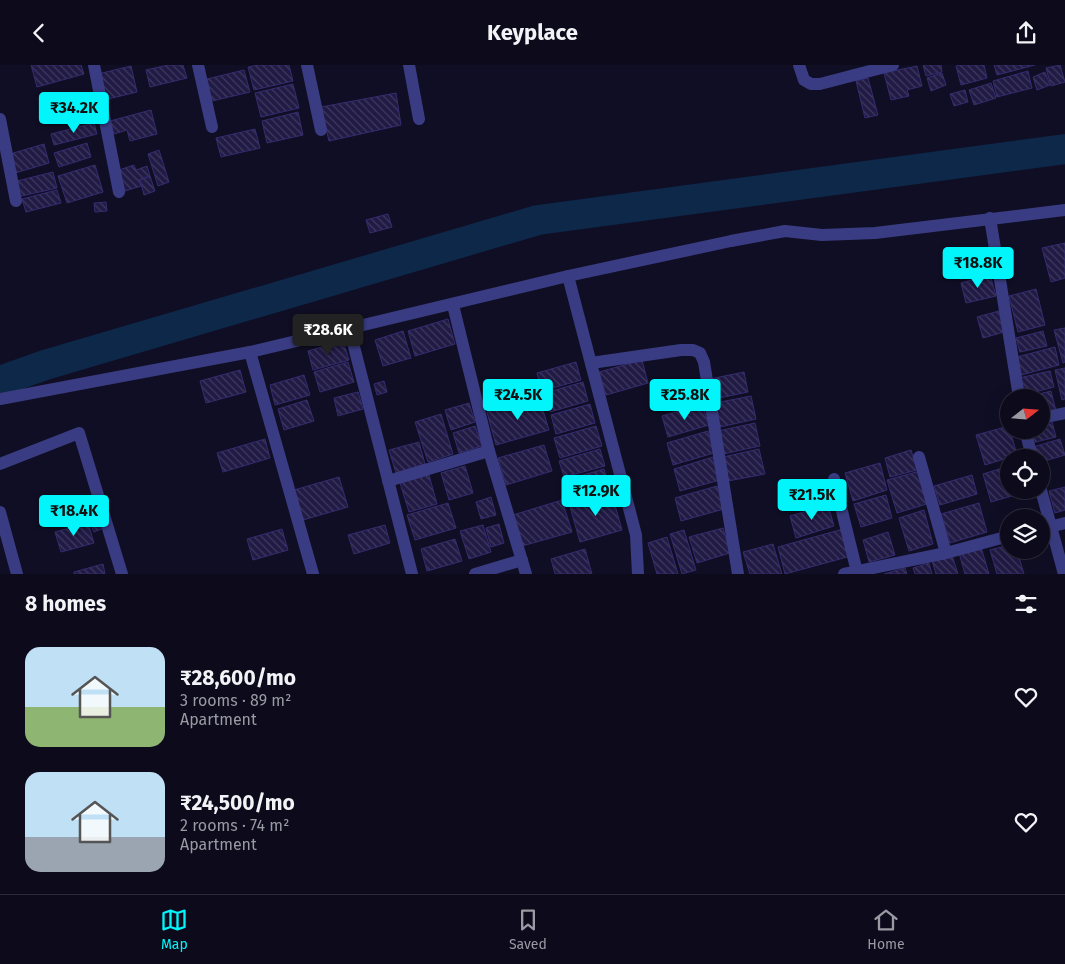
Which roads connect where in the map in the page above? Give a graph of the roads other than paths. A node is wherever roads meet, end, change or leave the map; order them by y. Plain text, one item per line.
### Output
1 (94, 65) edge
2 (198, 65) edge
3 (307, 65) edge
4 (409, 65) edge
5 (799, 65) edge
6 (893, 65) edge
7 (0, 119) edge
8 (419, 119) dead end
9 (212, 127) dead end
10 (321, 130) dead end
11 (119, 191) dead end
12 (16, 201) dead end
13 (1065, 209) edge
14 (990, 218) junction
15 (568, 276) junction
16 (453, 305) junction
17 (350, 327) junction
18 (250, 352) junction
19 (590, 363) junction
20 (1018, 389) edge
21 (0, 399) edge
22 (1065, 413) edge
23 (1050, 416) edge
24 (489, 451) junction
25 (919, 457) dead end
26 (0, 463) edge
27 (834, 479) dead end
28 (388, 481) junction
29 (0, 512) edge
30 (1065, 523) edge
31 (1050, 527) edge
32 (1000, 538) edge
33 (1050, 538) edge
34 (946, 553) junction
35 (522, 560) junction
36 (851, 573) edge
37 (1064, 573) edge
38 (17, 574) edge
39 (122, 574) edge
40 (313, 574) edge
41 (412, 574) edge
42 (475, 574) edge
43 (526, 574) edge
44 (638, 574) edge
45 (738, 574) edge

1 - 11 street
2 - 9 street
3 - 10 street
4 - 8 street
5 - 6 street
7 - 12 street
13 - 14 street
14 - 15 street
14 - 20 street
15 - 16 street
15 - 19 street
16 - 17 street
16 - 24 street
17 - 18 street
17 - 28 street
18 - 21 street
18 - 40 street
19 - 44 street
19 - 45 street
22 - 23 street
24 - 28 street
24 - 35 street
25 - 34 street
26 - 39 street
27 - 36 street
28 - 41 street
29 - 38 street
30 - 31 street
32 - 34 street
33 - 37 street
34 - 36 street
35 - 42 street
35 - 43 street

